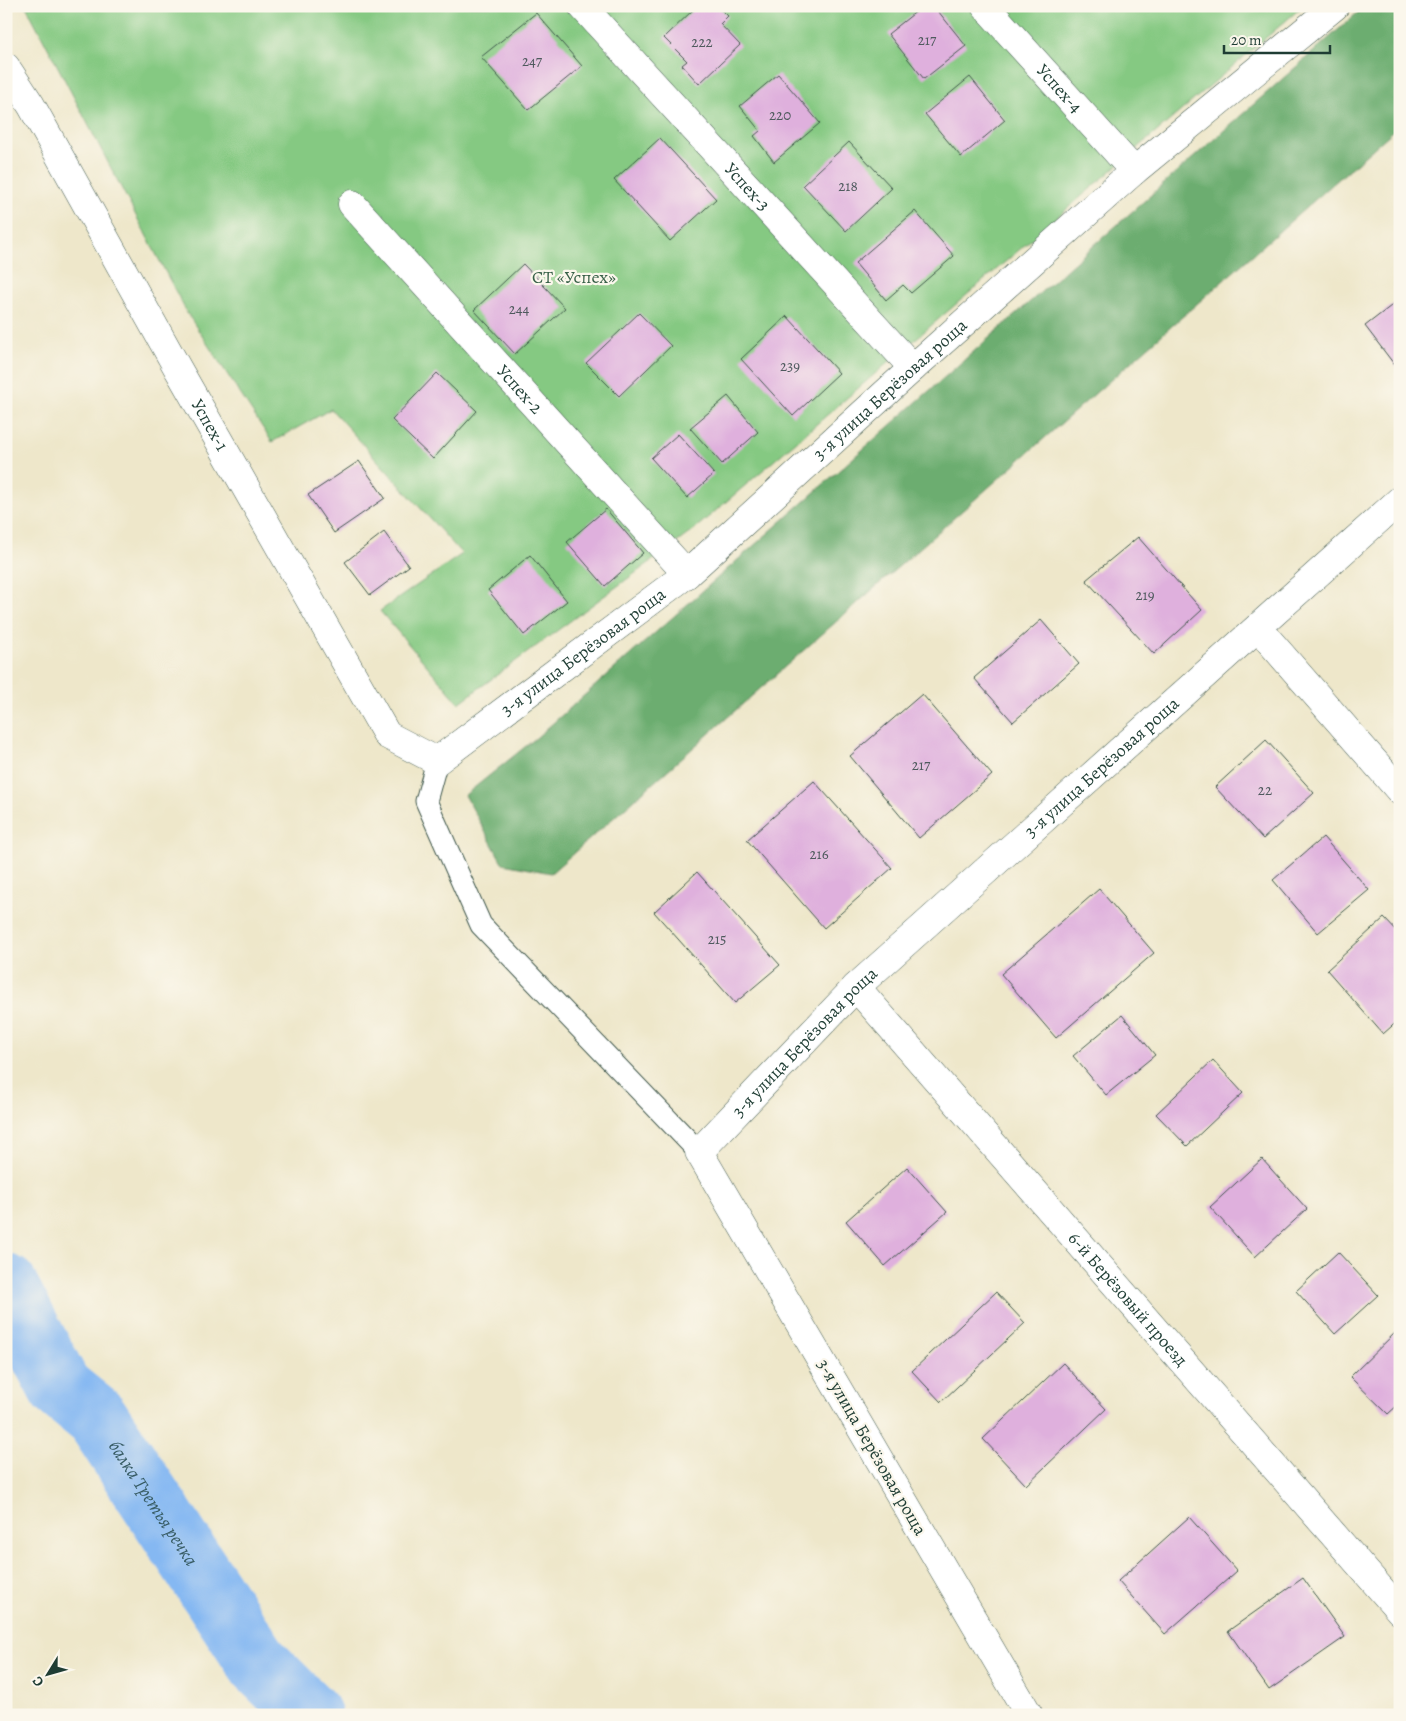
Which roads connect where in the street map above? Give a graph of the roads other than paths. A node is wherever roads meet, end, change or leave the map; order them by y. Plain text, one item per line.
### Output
1 (582, 6) edge
2 (985, 6) edge
3 (1335, 6) edge
4 (6, 67) edge
5 (1134, 171) junction
6 (352, 204) dead end
7 (912, 368) junction
8 (1400, 500) edge
9 (687, 574) junction
10 (1258, 628) junction
11 (437, 761) junction
12 (1400, 791) edge
13 (856, 987) junction
14 (699, 1152) junction
15 (1400, 1611) edge
16 (1029, 1715) edge

1 - 7 street, Успех-3
2 - 5 street, Успех-4
3 - 5 street, 3-я улица Берёзовая роща
4 - 11 street, Успех-1
5 - 7 street, 3-я улица Берёзовая роща
6 - 9 street, Успех-2
7 - 9 street, 3-я улица Берёзовая роща
8 - 10 street, 3-я улица Берёзовая роща
9 - 11 street, 3-я улица Берёзовая роща
10 - 12 street
10 - 13 street, 3-я улица Берёзовая роща
11 - 14 lane
13 - 14 street, 3-я улица Берёзовая роща
13 - 15 street, 6-й Берёзовый проезд
14 - 16 street, 3-я улица Берёзовая роща

